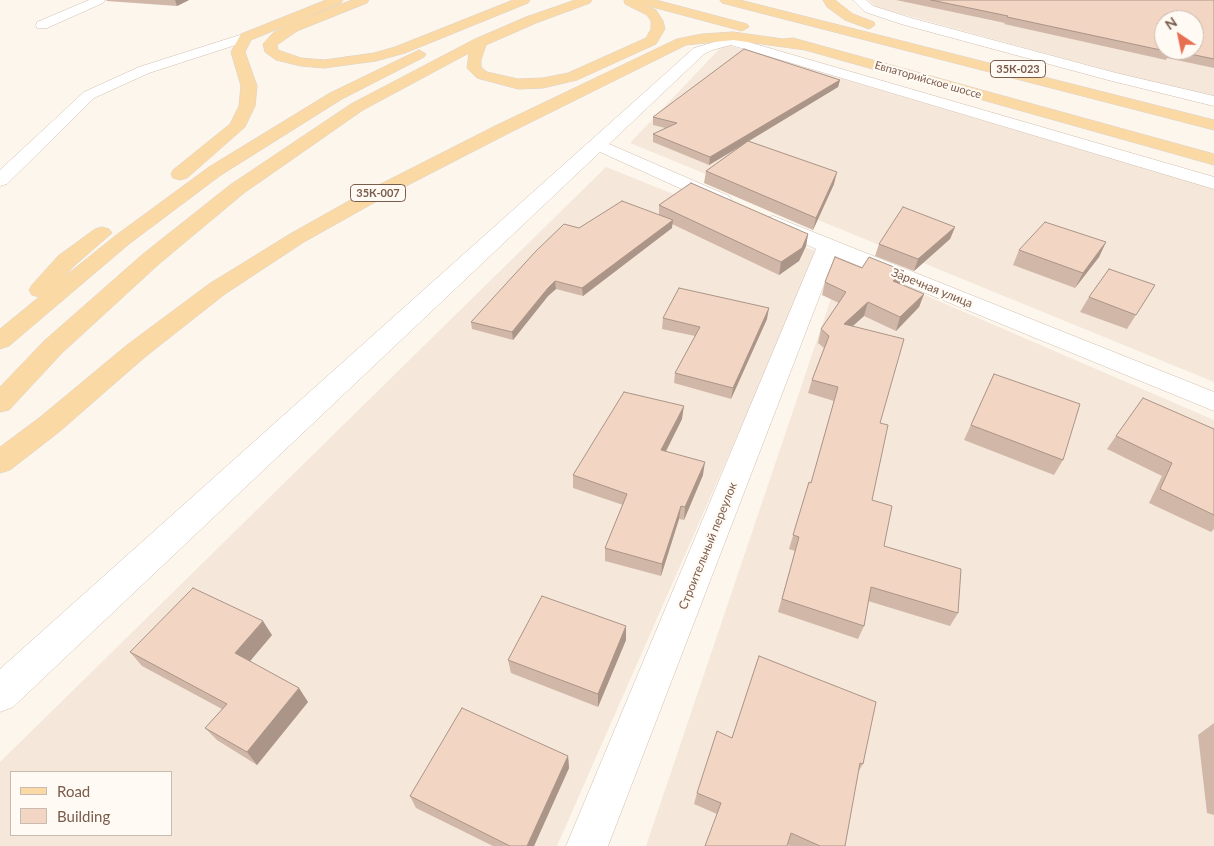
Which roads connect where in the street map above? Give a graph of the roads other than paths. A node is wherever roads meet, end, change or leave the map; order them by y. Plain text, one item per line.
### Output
1 (99, 0) edge
2 (337, 0) edge
3 (363, 0) edge
4 (524, 0) edge
5 (544, 0) edge
6 (586, 0) edge
7 (628, 0) edge
8 (642, 0) edge
9 (726, 0) edge
10 (829, 0) edge
11 (859, 0) edge
12 (42, 25) dead end
13 (246, 37) junction
14 (480, 42) junction
15 (806, 46) junction
16 (1214, 101) edge
17 (1214, 124) edge
18 (598, 145) junction
19 (1214, 160) edge
20 (0, 180) edge
21 (1214, 183) edge
22 (166, 185) dead end
23 (112, 226) dead end
24 (828, 246) junction
25 (0, 337) edge
26 (0, 341) edge
27 (1214, 402) edge
28 (0, 403) edge
29 (0, 462) edge
30 (0, 694) edge
31 (587, 846) edge

1 - 12 street
2 - 13 main road
3 - 4 main road
5 - 26 main road
6 - 14 main road
7 - 14 main road
8 - 15 main road, Евпаторийское шоссе
9 - 17 main road
10 - 17 main road, 35К-023
11 - 16 street
13 - 20 street
13 - 22 main road
14 - 28 main road
15 - 19 main road, Евпаторийское шоссе
15 - 29 main road, 35К-007
18 - 21 street
18 - 24 street, Заречная улица
18 - 30 street
23 - 25 main road
24 - 27 street, Заречная улица
24 - 31 street, Строительный переулок

